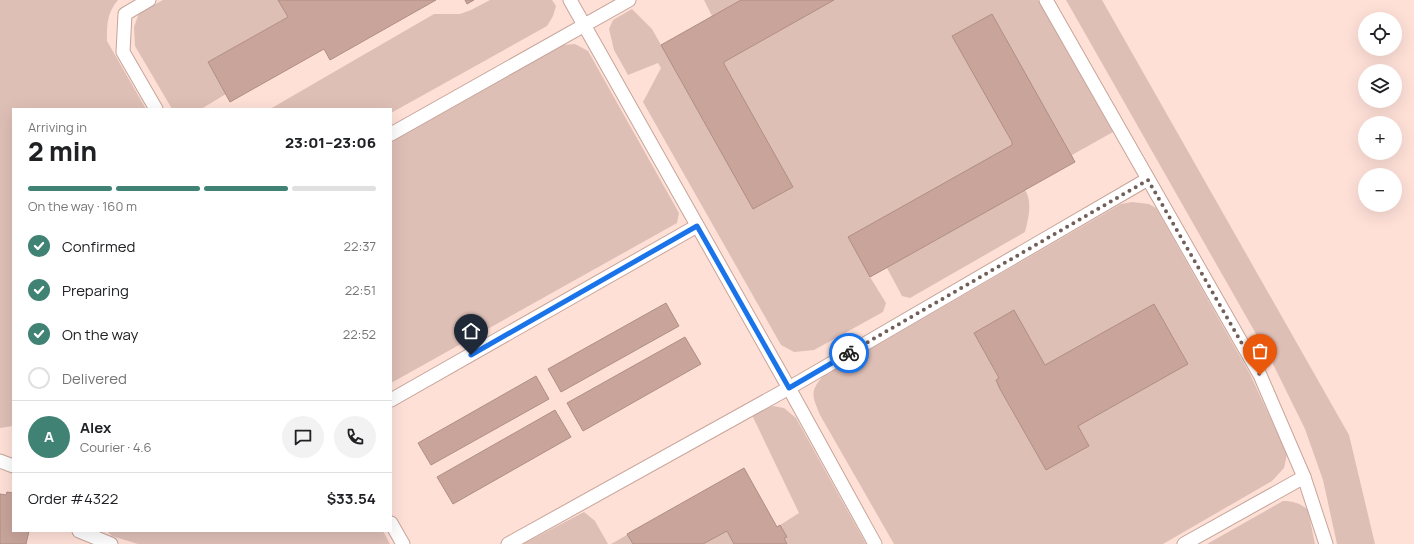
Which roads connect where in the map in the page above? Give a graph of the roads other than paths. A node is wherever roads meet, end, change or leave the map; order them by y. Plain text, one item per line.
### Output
1 (149, 0) edge
2 (570, 0) edge
3 (629, 0) edge
4 (1046, 0) edge
5 (584, 26) junction
6 (155, 108) edge
7 (392, 133) edge
8 (1148, 180) junction
9 (697, 226) junction
10 (789, 388) junction
11 (392, 399) edge
12 (0, 461) edge
13 (12, 466) edge
14 (1304, 477) junction
15 (392, 525) edge
16 (81, 532) edge
17 (111, 544) edge
18 (403, 544) edge
19 (508, 544) edge
20 (875, 544) edge
21 (1184, 544) edge
22 (1326, 544) edge

1 - 6 lane
2 - 5 lane
3 - 5 lane
4 - 8 lane
5 - 7 lane
5 - 9 lane
8 - 10 lane
8 - 14 lane
9 - 10 lane
9 - 11 lane
10 - 19 lane
10 - 20 lane
12 - 13 lane
14 - 21 lane
14 - 22 lane
15 - 18 lane
16 - 17 lane

